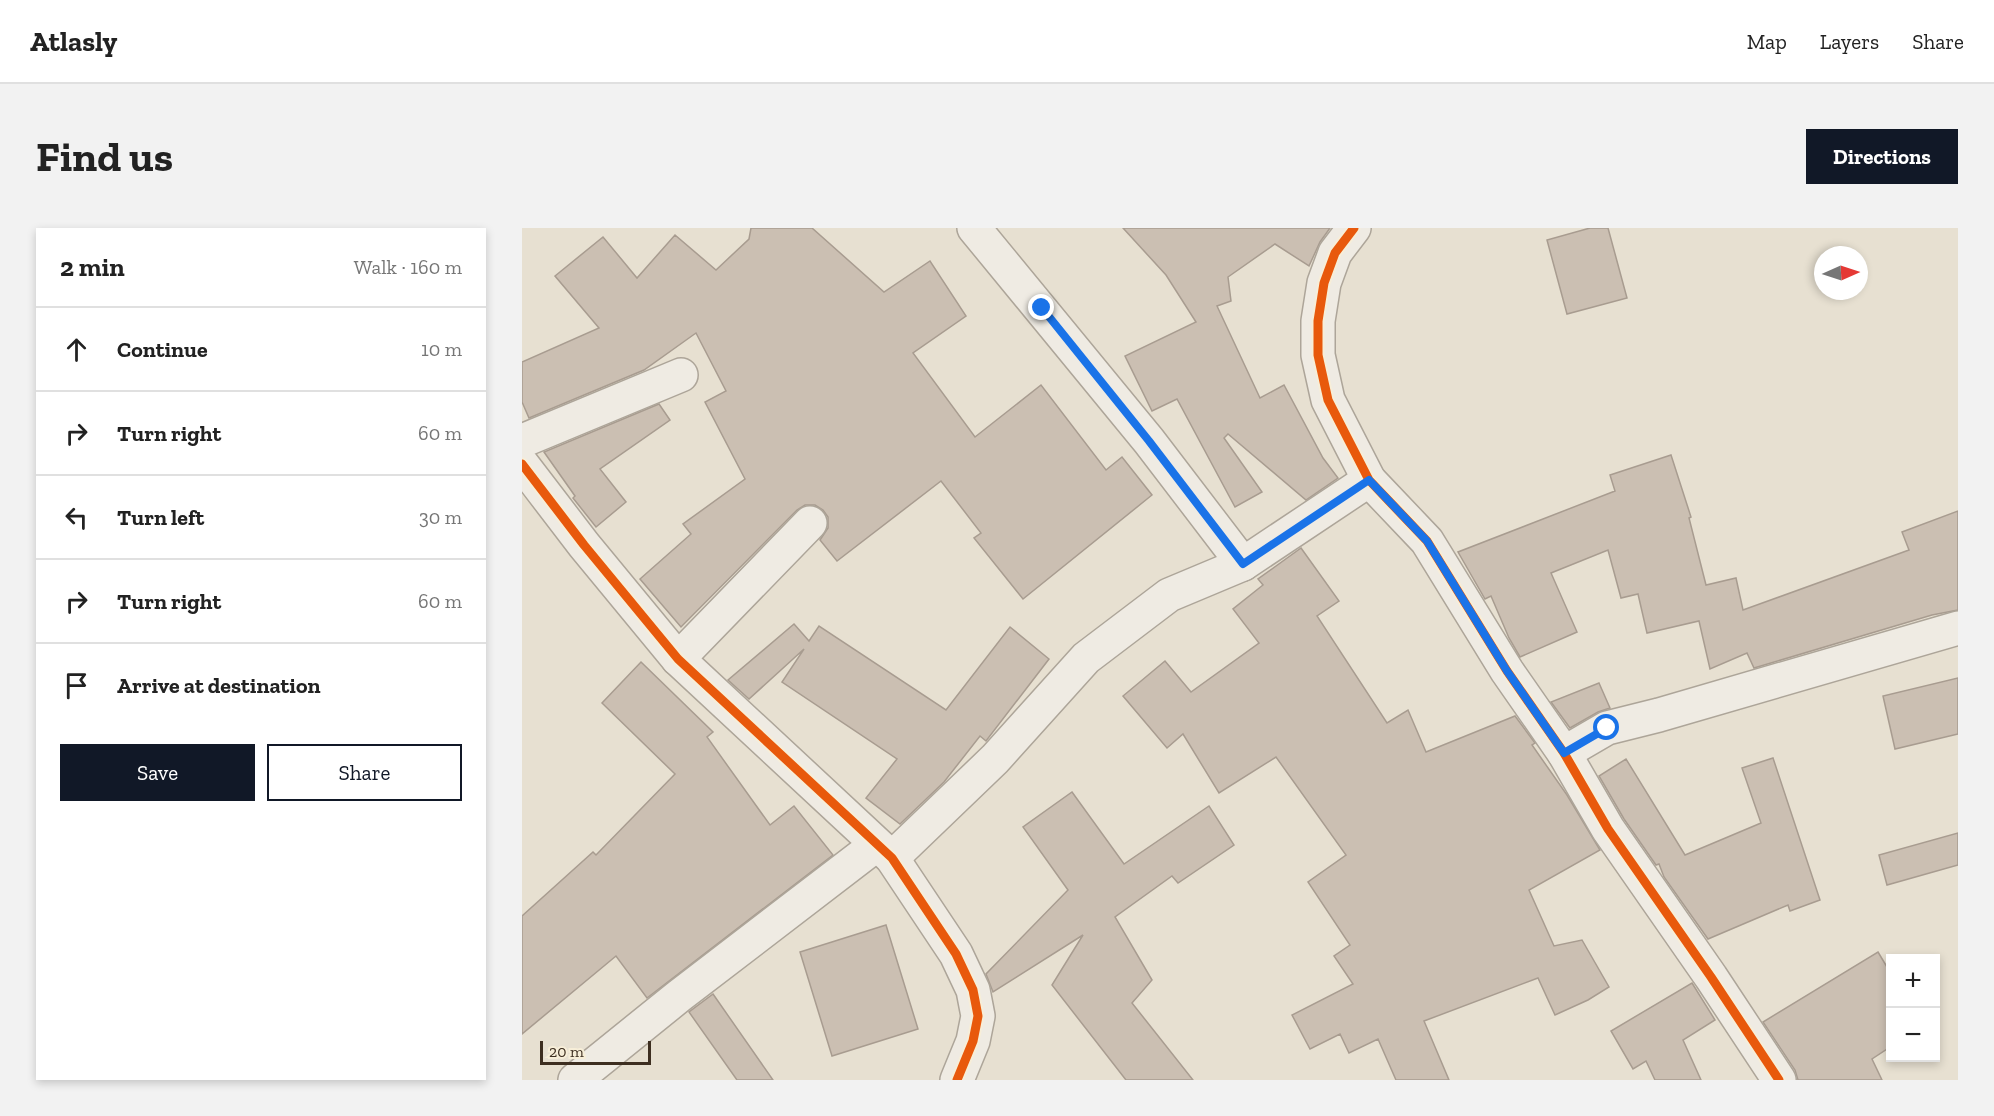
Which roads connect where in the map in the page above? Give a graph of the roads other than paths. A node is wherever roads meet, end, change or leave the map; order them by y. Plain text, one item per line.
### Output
1 (974, 228) edge
2 (1354, 228) edge
3 (681, 375) dead end
4 (522, 441) edge
5 (522, 465) edge
6 (1369, 480) junction
7 (810, 523) dead end
8 (1243, 564) junction
9 (1958, 628) edge
10 (678, 659) junction
11 (1564, 753) junction
12 (884, 851) junction
13 (574, 1080) edge
14 (957, 1080) edge
15 (1779, 1080) edge

1 - 8 street
2 - 6 street
3 - 4 street
5 - 10 street
6 - 8 street
6 - 11 street
7 - 10 street
8 - 12 street
9 - 11 street
10 - 12 street
11 - 15 street
12 - 13 street
12 - 14 street

